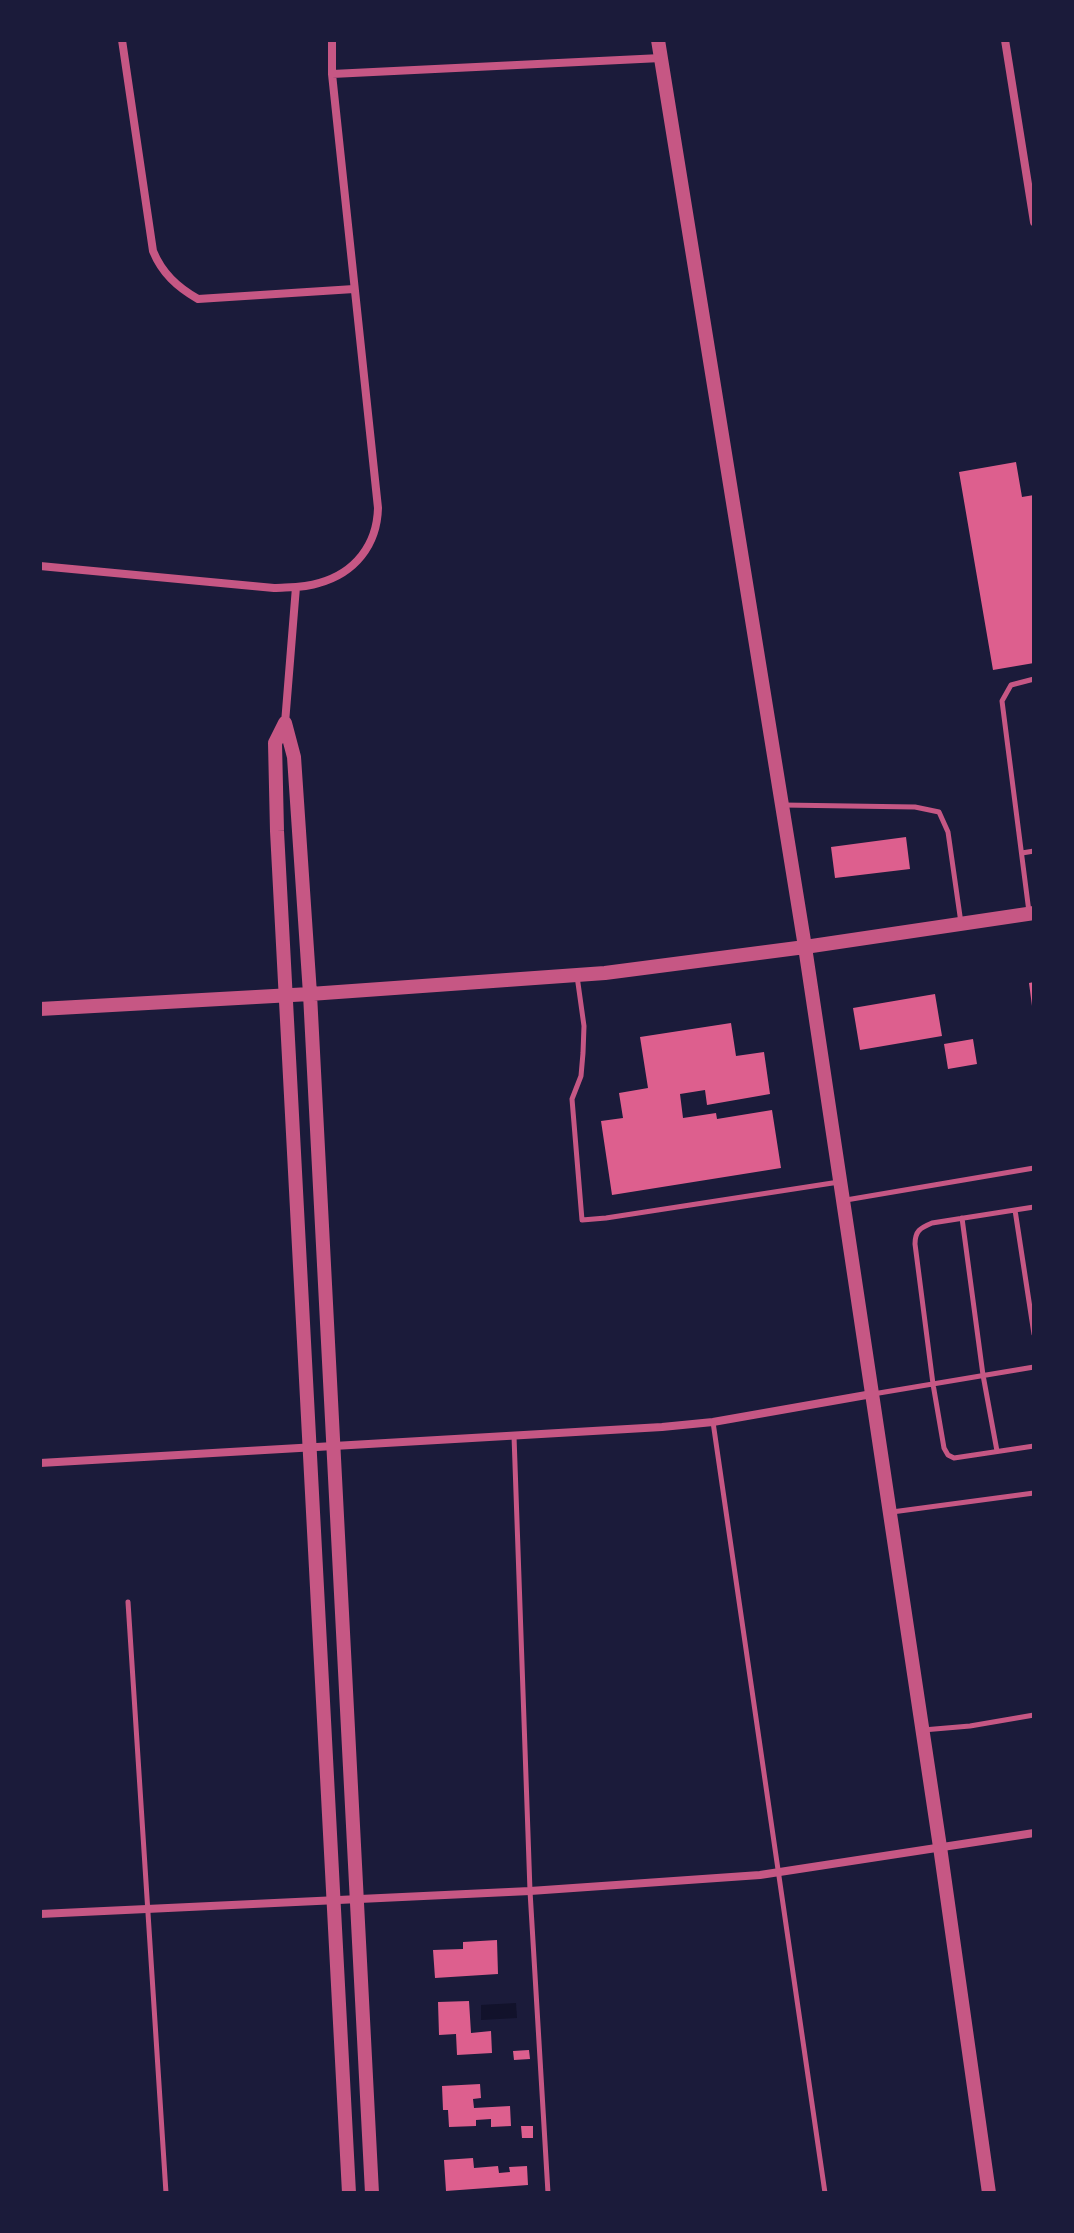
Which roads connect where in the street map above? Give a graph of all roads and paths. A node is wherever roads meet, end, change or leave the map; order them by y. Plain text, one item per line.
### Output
1 (122, 40) edge
2 (332, 40) edge
3 (658, 40) edge
4 (1005, 40) edge
5 (661, 58) junction
6 (332, 74) junction
7 (1034, 222) edge
8 (354, 289) junction
9 (40, 566) edge
10 (296, 587) junction
11 (1034, 679) edge
12 (285, 723) junction
13 (782, 805) junction
14 (1034, 851) edge
15 (1022, 853) junction
16 (1032, 913) edge
17 (962, 923) junction
18 (805, 947) junction
19 (577, 975) junction
20 (310, 994) junction
21 (286, 995) junction
22 (40, 1009) edge
23 (1034, 1168) edge
24 (840, 1182) junction
25 (843, 1201) junction
26 (1034, 1207) edge
27 (1015, 1210) junction
28 (962, 1218) junction
29 (1034, 1334) edge
30 (1034, 1367) edge
31 (983, 1375) junction
32 (933, 1384) junction
33 (872, 1394) junction
34 (713, 1422) junction
35 (514, 1436) junction
36 (333, 1446) junction
37 (1034, 1446) edge
38 (310, 1447) junction
39 (997, 1451) junction
40 (40, 1463) edge
41 (1034, 1493) edge
42 (889, 1512) junction
43 (128, 1602) dead end
44 (1034, 1715) edge
45 (922, 1731) junction
46 (1034, 1833) edge
47 (940, 1847) junction
48 (778, 1872) junction
49 (530, 1891) junction
50 (358, 1899) junction
51 (334, 1900) junction
52 (148, 1908) junction
53 (40, 1914) edge
54 (166, 2193) edge
55 (349, 2193) edge
56 (372, 2193) edge
57 (548, 2193) edge
58 (825, 2193) edge
59 (989, 2193) edge

1 - 8 street
2 - 6 street
3 - 5 street
4 - 7 street
5 - 6 street
5 - 13 street
6 - 8 street
8 - 10 street
9 - 10 street
10 - 12 street
11 - 15 lane
12 - 20 street
12 - 21 street
13 - 17 lane
13 - 18 street
14 - 15 lane
15 - 16 lane
16 - 17 street
17 - 18 street
18 - 19 street
18 - 24 street
19 - 20 street
19 - 24 lane
20 - 21 street
20 - 36 street
21 - 22 street
21 - 38 street
23 - 25 lane
24 - 25 street
25 - 33 street
26 - 27 lane
27 - 28 lane
27 - 29 lane
28 - 31 lane
28 - 32 lane
30 - 31 lane
31 - 32 lane
31 - 39 lane
32 - 33 lane
32 - 39 lane
33 - 34 street
33 - 42 street
34 - 35 street
34 - 48 lane
35 - 36 street
35 - 49 lane
36 - 38 street
36 - 50 street
37 - 39 lane
38 - 40 street
38 - 51 street
41 - 42 lane
42 - 45 street
43 - 52 lane
44 - 45 lane
45 - 47 street
46 - 47 street
47 - 48 street
47 - 59 street
48 - 49 street
48 - 58 lane
49 - 50 street
49 - 57 lane
50 - 51 street
50 - 56 street
51 - 52 street
51 - 55 street
52 - 53 street
52 - 54 lane

